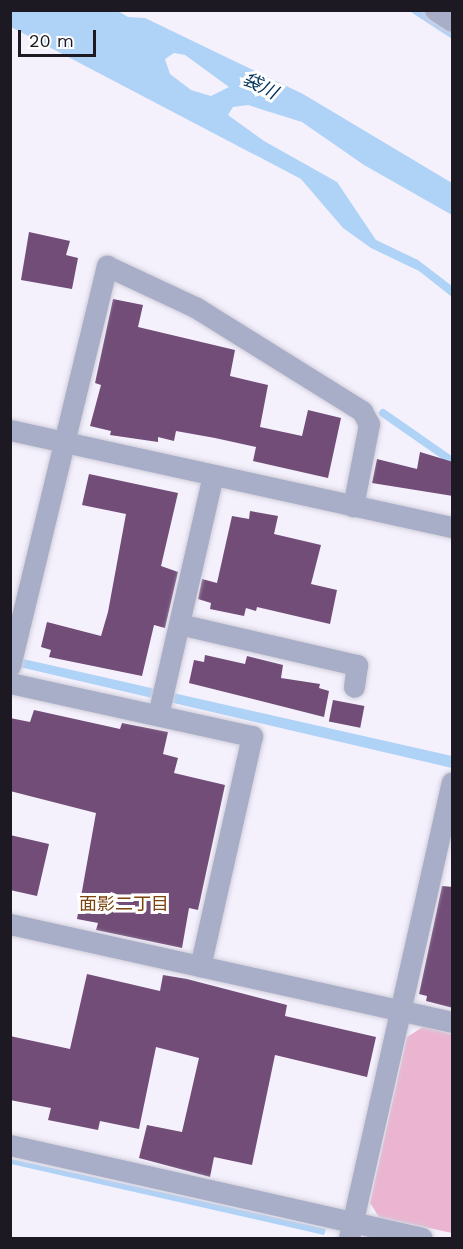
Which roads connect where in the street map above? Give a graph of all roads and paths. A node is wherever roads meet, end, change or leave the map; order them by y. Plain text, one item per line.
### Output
1 (435, 10) edge
2 (453, 21) edge
3 (10, 430) edge
4 (64, 442) junction
5 (213, 475) junction
6 (353, 506) junction
7 (453, 527) edge
8 (19, 587) edge
9 (179, 624) junction
10 (10, 666) edge
11 (10, 683) edge
12 (354, 687) dead end
13 (158, 715) junction
14 (452, 782) edge
15 (10, 924) edge
16 (200, 966) junction
17 (402, 1010) junction
18 (453, 1022) edge
19 (10, 1144) edge
20 (351, 1230) edge
21 (422, 1239) edge

1 - 2 street
3 - 4 street
4 - 5 street
4 - 6 street
4 - 8 street
5 - 6 street
5 - 9 street
6 - 7 street
8 - 10 street
9 - 12 street
9 - 13 street
11 - 13 street
13 - 16 street
14 - 17 street
15 - 16 street
16 - 17 street
17 - 18 street
17 - 20 street
19 - 20 street
20 - 21 street

